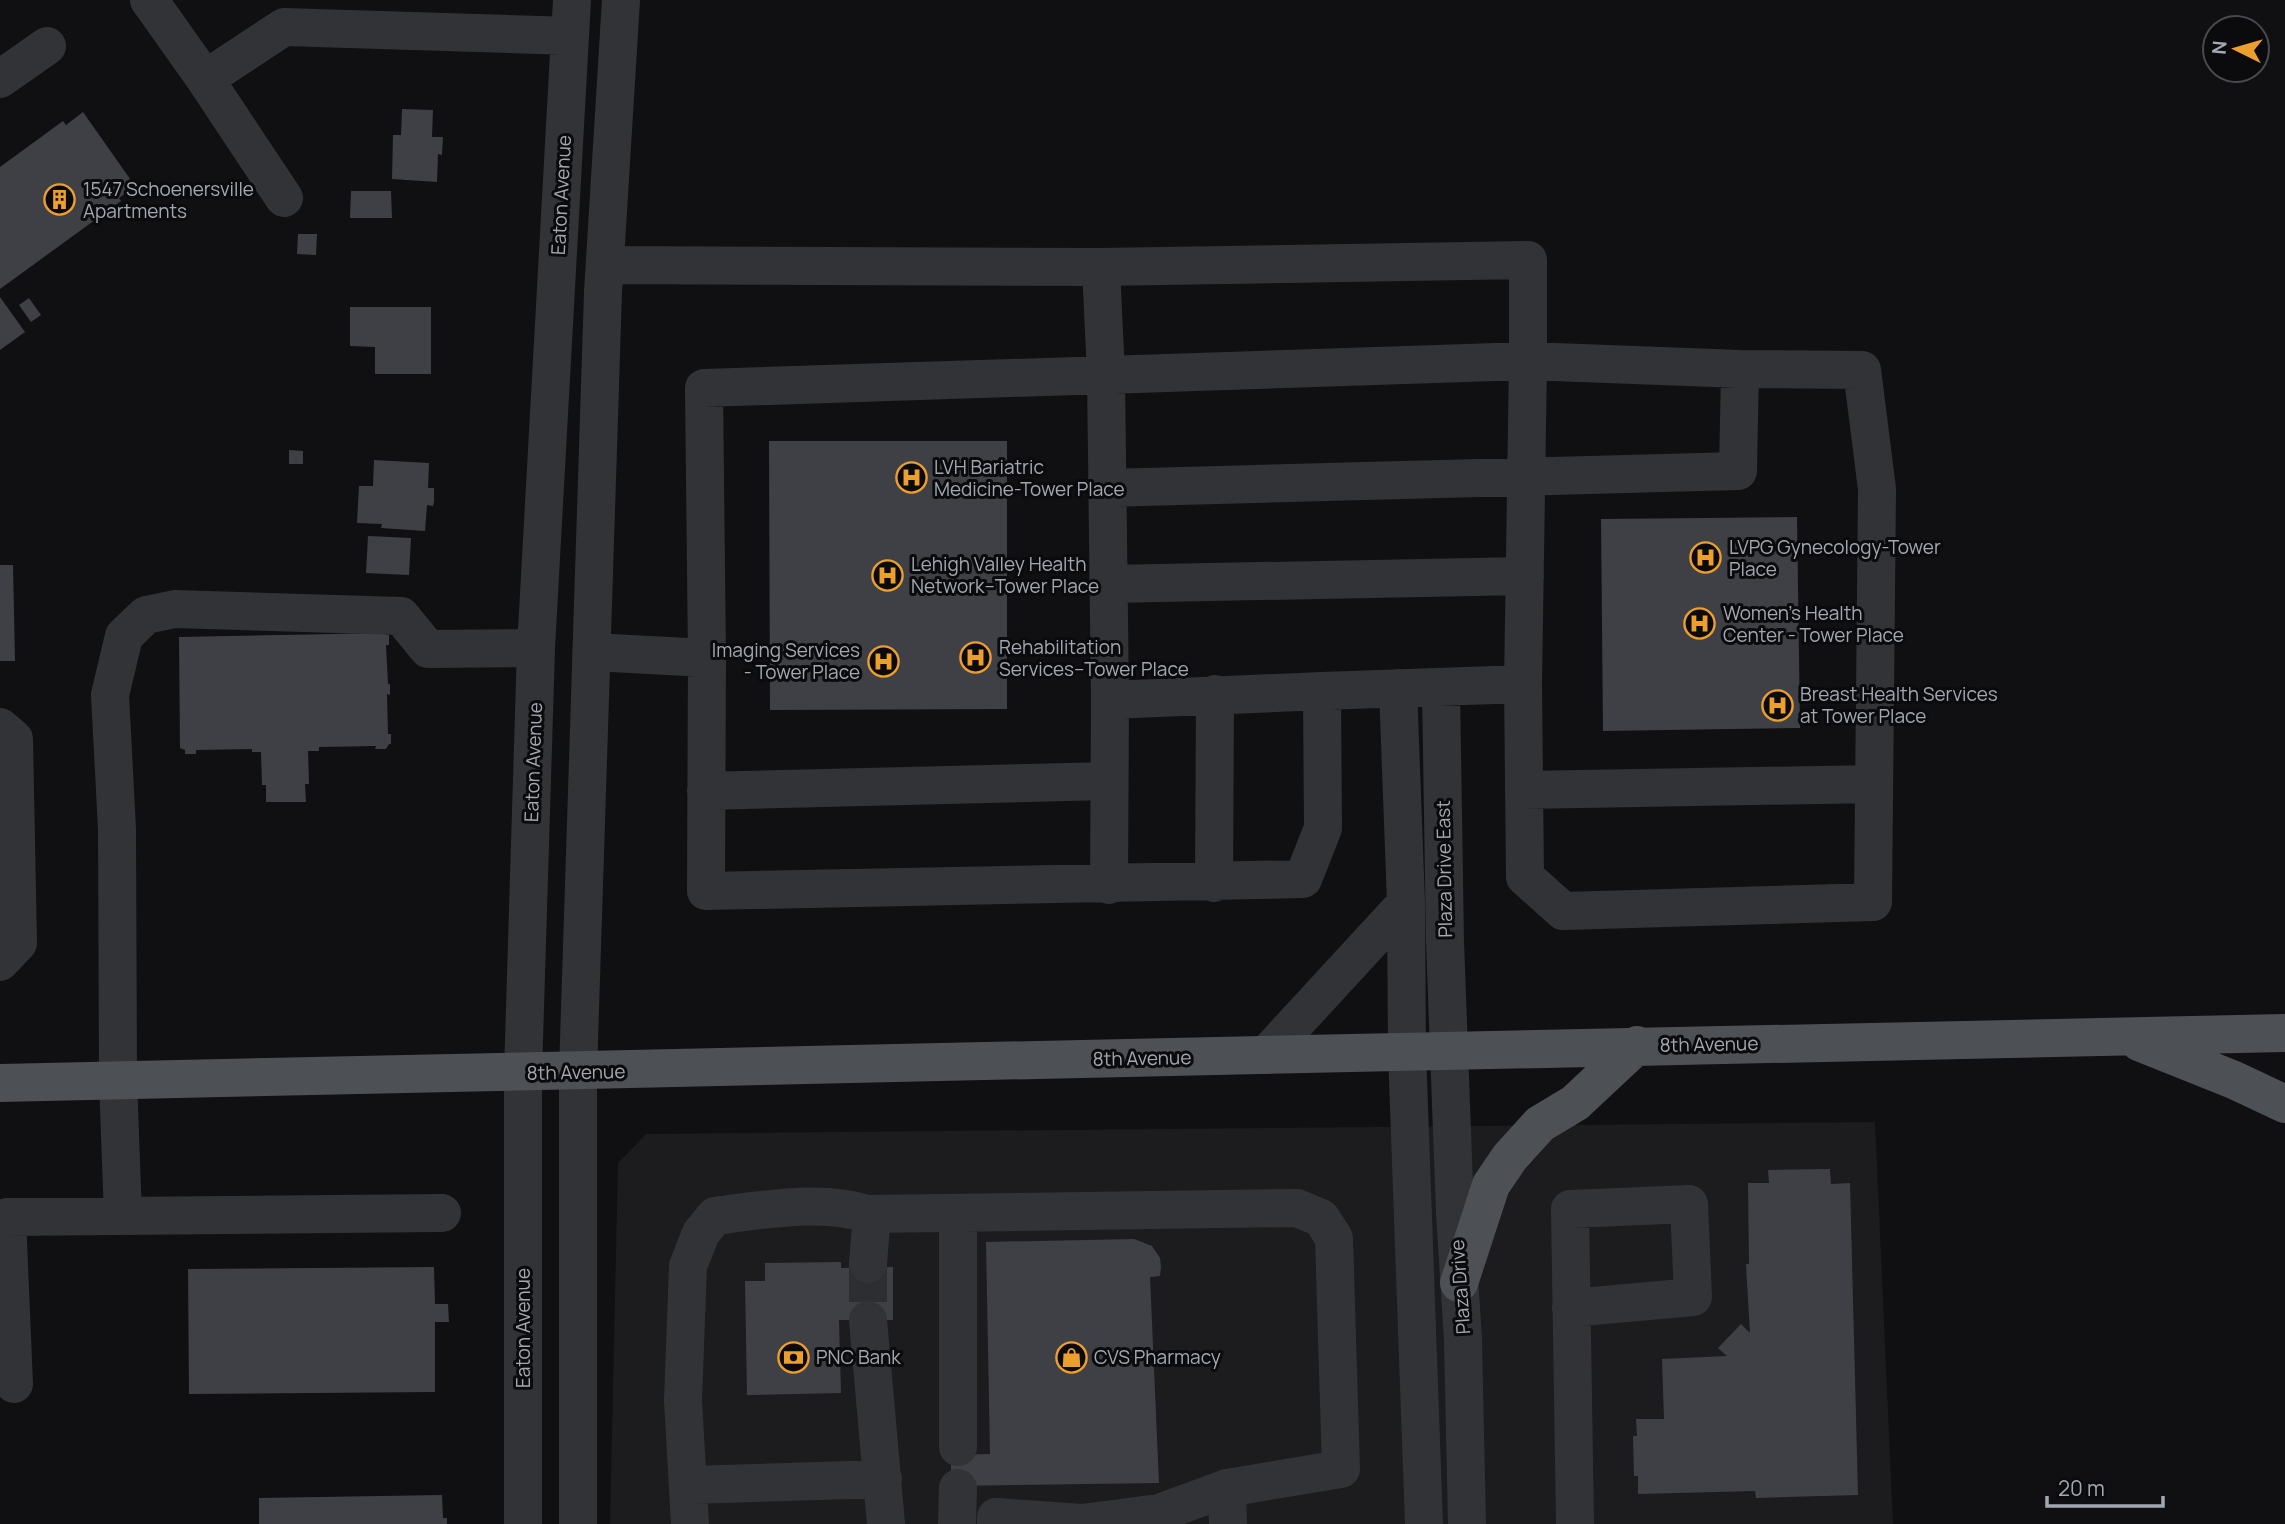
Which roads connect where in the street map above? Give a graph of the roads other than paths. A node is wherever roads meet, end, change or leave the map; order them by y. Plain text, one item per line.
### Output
1 (149, 0) edge
2 (621, 0) edge
3 (327, 14) edge
4 (571, 18) edge
5 (47, 46) dead end
6 (0, 79) edge
7 (205, 79) junction
8 (284, 198) dead end
9 (605, 265) junction
10 (1101, 267) junction
11 (1528, 361) junction
12 (1740, 369) junction
13 (1106, 375) junction
14 (1526, 476) junction
15 (1107, 488) junction
16 (1525, 576) junction
17 (1109, 584) junction
18 (536, 648) junction
19 (592, 652) junction
20 (707, 658) junction
21 (1523, 684) junction
22 (1441, 687) junction
23 (1398, 688) junction
24 (1322, 691) junction
25 (1215, 694) junction
26 (1110, 700) junction
27 (0, 727) edge
28 (1109, 781) junction
29 (1874, 784) junction
30 (1524, 790) junction
31 (706, 791) junction
32 (1214, 883) junction
33 (1109, 885) junction
34 (1406, 903) junction
35 (0, 962) edge
36 (2285, 1033) edge
37 (2124, 1036) junction
38 (1637, 1045) junction
39 (1407, 1051) junction
40 (1449, 1051) junction
41 (1266, 1055) junction
42 (578, 1072) junction
43 (523, 1073) junction
44 (118, 1080) junction
45 (0, 1083) edge
46 (2285, 1104) edge
47 (442, 1213) dead end
48 (958, 1213) junction
49 (123, 1216) junction
50 (869, 1220) junction
51 (868, 1264) tunnel mouth
52 (1459, 1283) junction
53 (6, 1298) edge
54 (1571, 1308) dead end
55 (868, 1321) tunnel mouth
56 (14, 1384) dead end
57 (958, 1447) dead end
58 (883, 1479) junction
59 (688, 1485) junction
60 (1227, 1506) edge
61 (523, 1524) edge
62 (578, 1524) edge
63 (690, 1524) edge
64 (886, 1524) edge
65 (996, 1524) edge
66 (1424, 1524) edge
67 (1467, 1524) edge
68 (1575, 1524) edge

1 - 7 street
2 - 9 street
3 - 4 street
3 - 7 street
4 - 18 street, Eaton Avenue
5 - 6 street
7 - 8 street
9 - 10 street
9 - 19 street
10 - 11 street
10 - 13 street
11 - 12 street
11 - 13 street
11 - 14 street
12 - 14 street
12 - 29 street
13 - 15 street
13 - 20 street
14 - 15 street
14 - 16 street
15 - 17 street
16 - 17 street
16 - 21 street
17 - 26 street
18 - 43 street, Eaton Avenue
18 - 44 street
19 - 20 street
19 - 42 street
20 - 31 street
21 - 22 street
21 - 30 street
22 - 23 street
22 - 40 street, Plaza Drive East
23 - 24 street
23 - 34 street, Plaza Drive East
24 - 25 street
24 - 32 street
25 - 26 street
25 - 32 street
26 - 28 street
27 - 35 street
28 - 31 street
28 - 33 street
29 - 30 street
29 - 30 street
31 - 33 street
32 - 33 street
34 - 39 street, Plaza Drive East
34 - 41 street
36 - 37 main road, 8th Avenue
37 - 38 main road, 8th Avenue
37 - 46 main road
38 - 40 main road, 8th Avenue
38 - 52 main road
39 - 40 main road, 8th Avenue
39 - 41 main road, 8th Avenue
39 - 66 street
40 - 52 street, Plaza Drive
41 - 42 main road, 8th Avenue
42 - 43 main road, 8th Avenue
42 - 62 street
43 - 44 main road, 8th Avenue
43 - 61 street, Eaton Avenue
44 - 45 main road, 8th Avenue
44 - 49 street
47 - 49 street
48 - 50 street
48 - 57 street
48 - 60 street
49 - 53 street
50 - 51 street
50 - 59 street
52 - 67 street, Plaza Drive
53 - 56 street
54 - 68 street
55 - 58 street
58 - 59 street
58 - 64 street
59 - 63 street
60 - 65 street

